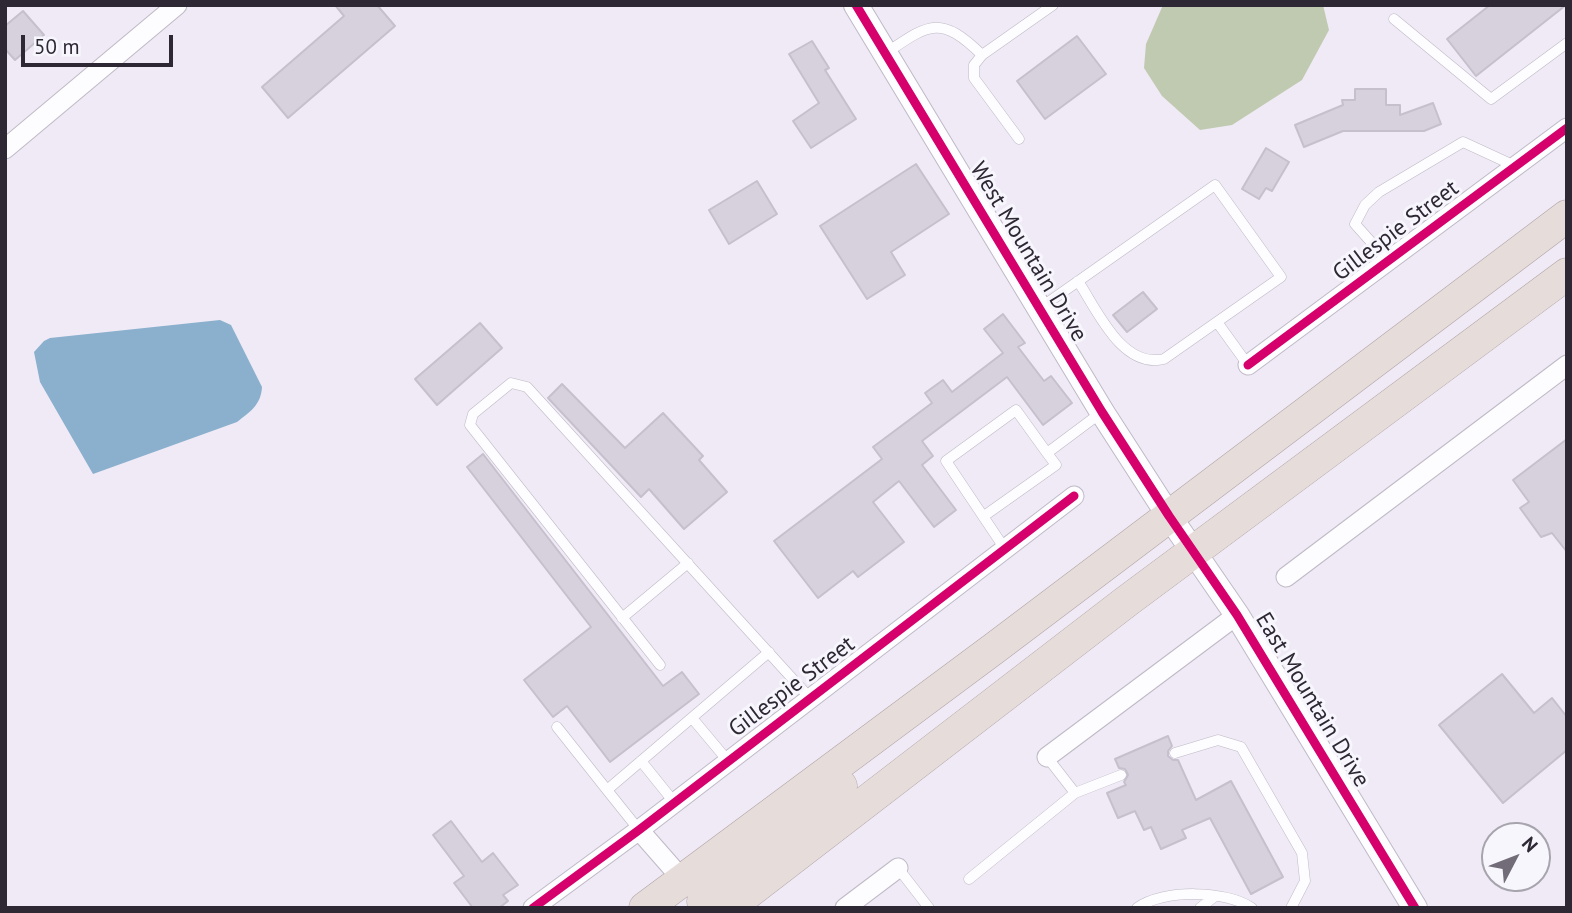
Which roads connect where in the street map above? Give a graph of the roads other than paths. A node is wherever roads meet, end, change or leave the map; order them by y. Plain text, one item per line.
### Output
1 (177, 5) edge
2 (856, 5) edge
3 (1054, 5) edge
4 (1394, 19) dead end
5 (1567, 43) edge
6 (885, 53) junction
7 (982, 55) junction
8 (1567, 128) edge
9 (1018, 139) dead end
10 (5, 149) edge
11 (1516, 167) junction
12 (1567, 216) edge
13 (1388, 261) junction
14 (1567, 274) edge
15 (1078, 281) junction
16 (1039, 308) junction
17 (1217, 321) junction
18 (1248, 365) joint
19 (1567, 365) edge
20 (1102, 412) junction
21 (1047, 453) junction
22 (1074, 496) dead end
23 (984, 516) junction
24 (1170, 516) junction
25 (1005, 549) junction
26 (1193, 551) junction
27 (688, 563) junction
28 (1286, 577) dead end
29 (1237, 615) junction
30 (622, 618) junction
31 (769, 652) junction
32 (981, 658) junction
33 (660, 665) dead end
34 (810, 698) junction
35 (692, 718) junction
36 (557, 727) dead end
37 (1175, 753) dead end
38 (1047, 757) joint
39 (641, 761) junction
40 (728, 761) junction
41 (1121, 775) dead end
42 (607, 790) junction
43 (1074, 793) junction
44 (674, 802) junction
45 (639, 830) junction
46 (898, 868) joint
47 (682, 879) junction
48 (969, 879) dead end
49 (1214, 897) junction
50 (533, 908) edge
51 (645, 908) edge
52 (704, 908) edge
53 (728, 908) edge
54 (845, 908) edge
55 (929, 908) edge
56 (1138, 908) edge
57 (1200, 908) edge
58 (1252, 908) edge
59 (1291, 908) edge
60 (1415, 908) edge

1 - 10 street
2 - 6 street, West Mountain Drive
3 - 7 lane
4 - 5 lane
6 - 7 lane
6 - 16 street, West Mountain Drive
7 - 9 lane
8 - 11 street, Gillespie Street
11 - 13 street, Gillespie Street
11 - 13 lane
12 - 24 highway
13 - 18 street, Gillespie Street
14 - 26 highway
15 - 16 lane
15 - 17 lane
15 - 17 lane
16 - 20 street, West Mountain Drive
17 - 18 lane
19 - 28 street
20 - 21 lane
20 - 24 street, West Mountain Drive
21 - 23 lane
21 - 23 lane
22 - 25 street, Gillespie Street
23 - 25 lane
24 - 26 street, East Mountain Drive
24 - 32 highway
25 - 34 street, Gillespie Street
26 - 29 street, East Mountain Drive
26 - 53 highway
27 - 30 lane
27 - 30 lane
27 - 31 lane
29 - 38 street
29 - 60 street, East Mountain Drive
30 - 33 lane
31 - 34 lane
31 - 35 lane
32 - 47 highway
32 - 52 highway
34 - 40 street, Gillespie Street
35 - 39 lane
35 - 40 lane
36 - 42 lane
37 - 59 lane
38 - 43 lane
39 - 42 lane
39 - 44 lane
40 - 44 street, Gillespie Street
41 - 43 lane
42 - 45 lane
43 - 48 lane
44 - 45 street, Gillespie Street
45 - 47 street
45 - 50 street, Gillespie Street
46 - 54 street
46 - 55 lane
47 - 51 highway
49 - 56 lane
49 - 57 lane
49 - 58 lane

